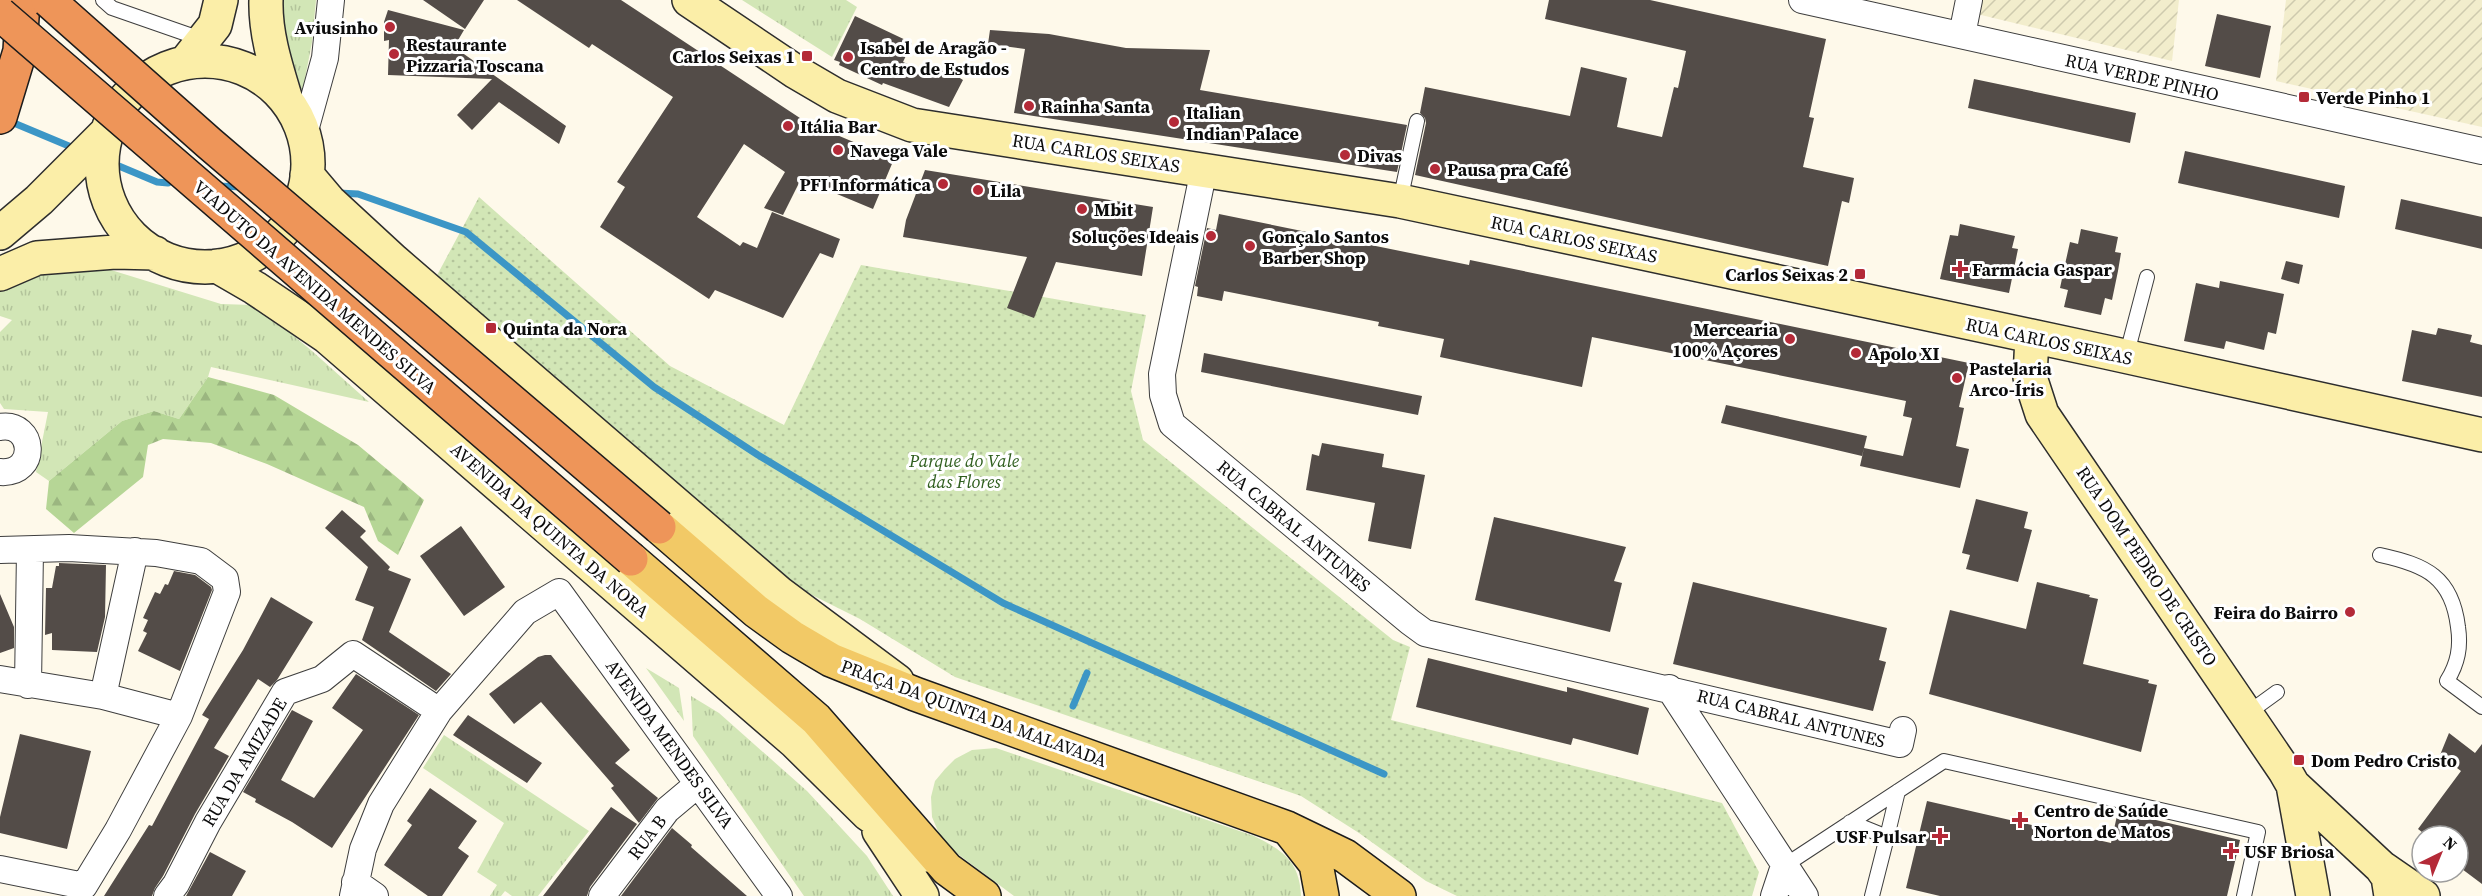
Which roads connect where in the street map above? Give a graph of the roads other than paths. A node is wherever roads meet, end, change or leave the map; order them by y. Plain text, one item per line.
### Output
1 (23, 0) edge
2 (48, 0) edge
3 (61, 0) edge
4 (103, 0) edge
5 (221, 0) edge
6 (266, 0) edge
7 (331, 0) edge
8 (689, 0) edge
9 (1802, 0) edge
10 (1969, 0) edge
11 (0, 14) edge
12 (1962, 35) junction
13 (194, 51) junction
14 (151, 76) junction
15 (286, 100) junction
16 (0, 117) edge
17 (1417, 121) dead end
18 (107, 132) junction
19 (304, 135) junction
20 (2482, 151) edge
21 (1204, 169) junction
22 (308, 175) junction
23 (1400, 201) junction
24 (0, 233) edge
25 (155, 253) junction
26 (217, 266) junction
27 (0, 274) edge
28 (2147, 277) dead end
29 (2032, 337) junction
30 (2126, 357) junction
31 (0, 427) edge
32 (2482, 435) edge
33 (0, 471) edge
34 (658, 527) joint
35 (0, 550) edge
36 (30, 550) junction
37 (135, 551) junction
38 (2380, 555) dead end
39 (631, 559) joint
40 (0, 679) edge
41 (28, 685) junction
42 (1669, 688) junction
43 (2277, 692) dead end
44 (915, 694) junction
45 (103, 696) junction
46 (2482, 707) edge
47 (439, 711) junction
48 (2248, 713) junction
49 (179, 716) junction
50 (1903, 730) dead end
51 (698, 784) junction
52 (2293, 784) junction
53 (1898, 791) junction
54 (868, 814) junction
55 (1850, 822) junction
56 (1287, 828) junction
57 (1887, 837) junction
58 (1784, 866) junction
59 (0, 869) edge
60 (947, 869) junction
61 (2381, 874) edge
62 (361, 891) edge
63 (2313, 894) edge
64 (167, 896) edge
65 (602, 896) edge
66 (779, 896) edge
67 (922, 896) edge
68 (984, 896) edge
69 (1322, 896) edge
70 (1399, 896) edge
71 (1774, 896) edge
72 (1805, 896) edge
73 (1872, 896) edge
74 (2244, 896) edge
75 (2423, 896) edge

1 - 16 highway
2 - 34 highway, bridge
3 - 14 highway
4 - 13 lane
5 - 13 main road
6 - 15 main road
7 - 19 street
8 - 21 main road, RUA CARLOS SEIXAS
9 - 12 street, RUA VERDE PINHO
10 - 12 street
11 - 39 highway, VIADUTO DA AVENIDA MENDES SILVA, bridge
12 - 20 street, RUA VERDE PINHO
13 - 14 main road
13 - 15 main road
14 - 18 main road, bridge
15 - 19 main road
17 - 23 lane
18 - 24 main road
18 - 25 main road
19 - 22 main road
21 - 23 main road, RUA CARLOS SEIXAS
21 - 42 street, RUA CABRAL ANTUNES
22 - 26 main road
22 - 44 main road
23 - 29 main road, RUA CARLOS SEIXAS
25 - 26 main road
25 - 27 main road
26 - 54 main road, AVENIDA DA QUINTA DA NORA
28 - 30 lane
29 - 30 main road, RUA CARLOS SEIXAS
29 - 48 main road, RUA DOM PEDRO DE CRISTO
30 - 32 main road, RUA CARLOS SEIXAS
31 - 33 street
34 - 44 main road, PRAÇA DA QUINTA DA MALAVADA
35 - 36 street
36 - 37 street
36 - 41 street
37 - 45 street
37 - 49 street
38 - 46 lane
39 - 60 main road
40 - 41 street
41 - 45 street
42 - 50 street, RUA CABRAL ANTUNES
42 - 58 street, RUA CABRAL ANTUNES
43 - 48 lane
44 - 56 main road, PRAÇA DA QUINTA DA MALAVADA
45 - 49 street
47 - 51 street, AVENIDA MENDES SILVA
47 - 62 street
47 - 64 street, RUA DA AMIZADE
48 - 52 main road, RUA DOM PEDRO DE CRISTO
49 - 59 street
51 - 65 street, RUA B
51 - 66 street, AVENIDA MENDES SILVA
52 - 61 main road, RUA DOM PEDRO DE CRISTO
52 - 63 main road, RUA DOM PEDRO DE CRISTO
53 - 55 lane
53 - 57 lane
53 - 74 lane
54 - 60 main road
54 - 67 main road
55 - 57 lane
55 - 58 lane
56 - 69 main road
56 - 70 main road
57 - 73 lane
58 - 71 street
58 - 72 street, RUA CABRAL ANTUNES
60 - 68 main road
61 - 63 main road, RUA DOM PEDRO DE CRISTO
61 - 75 main road

